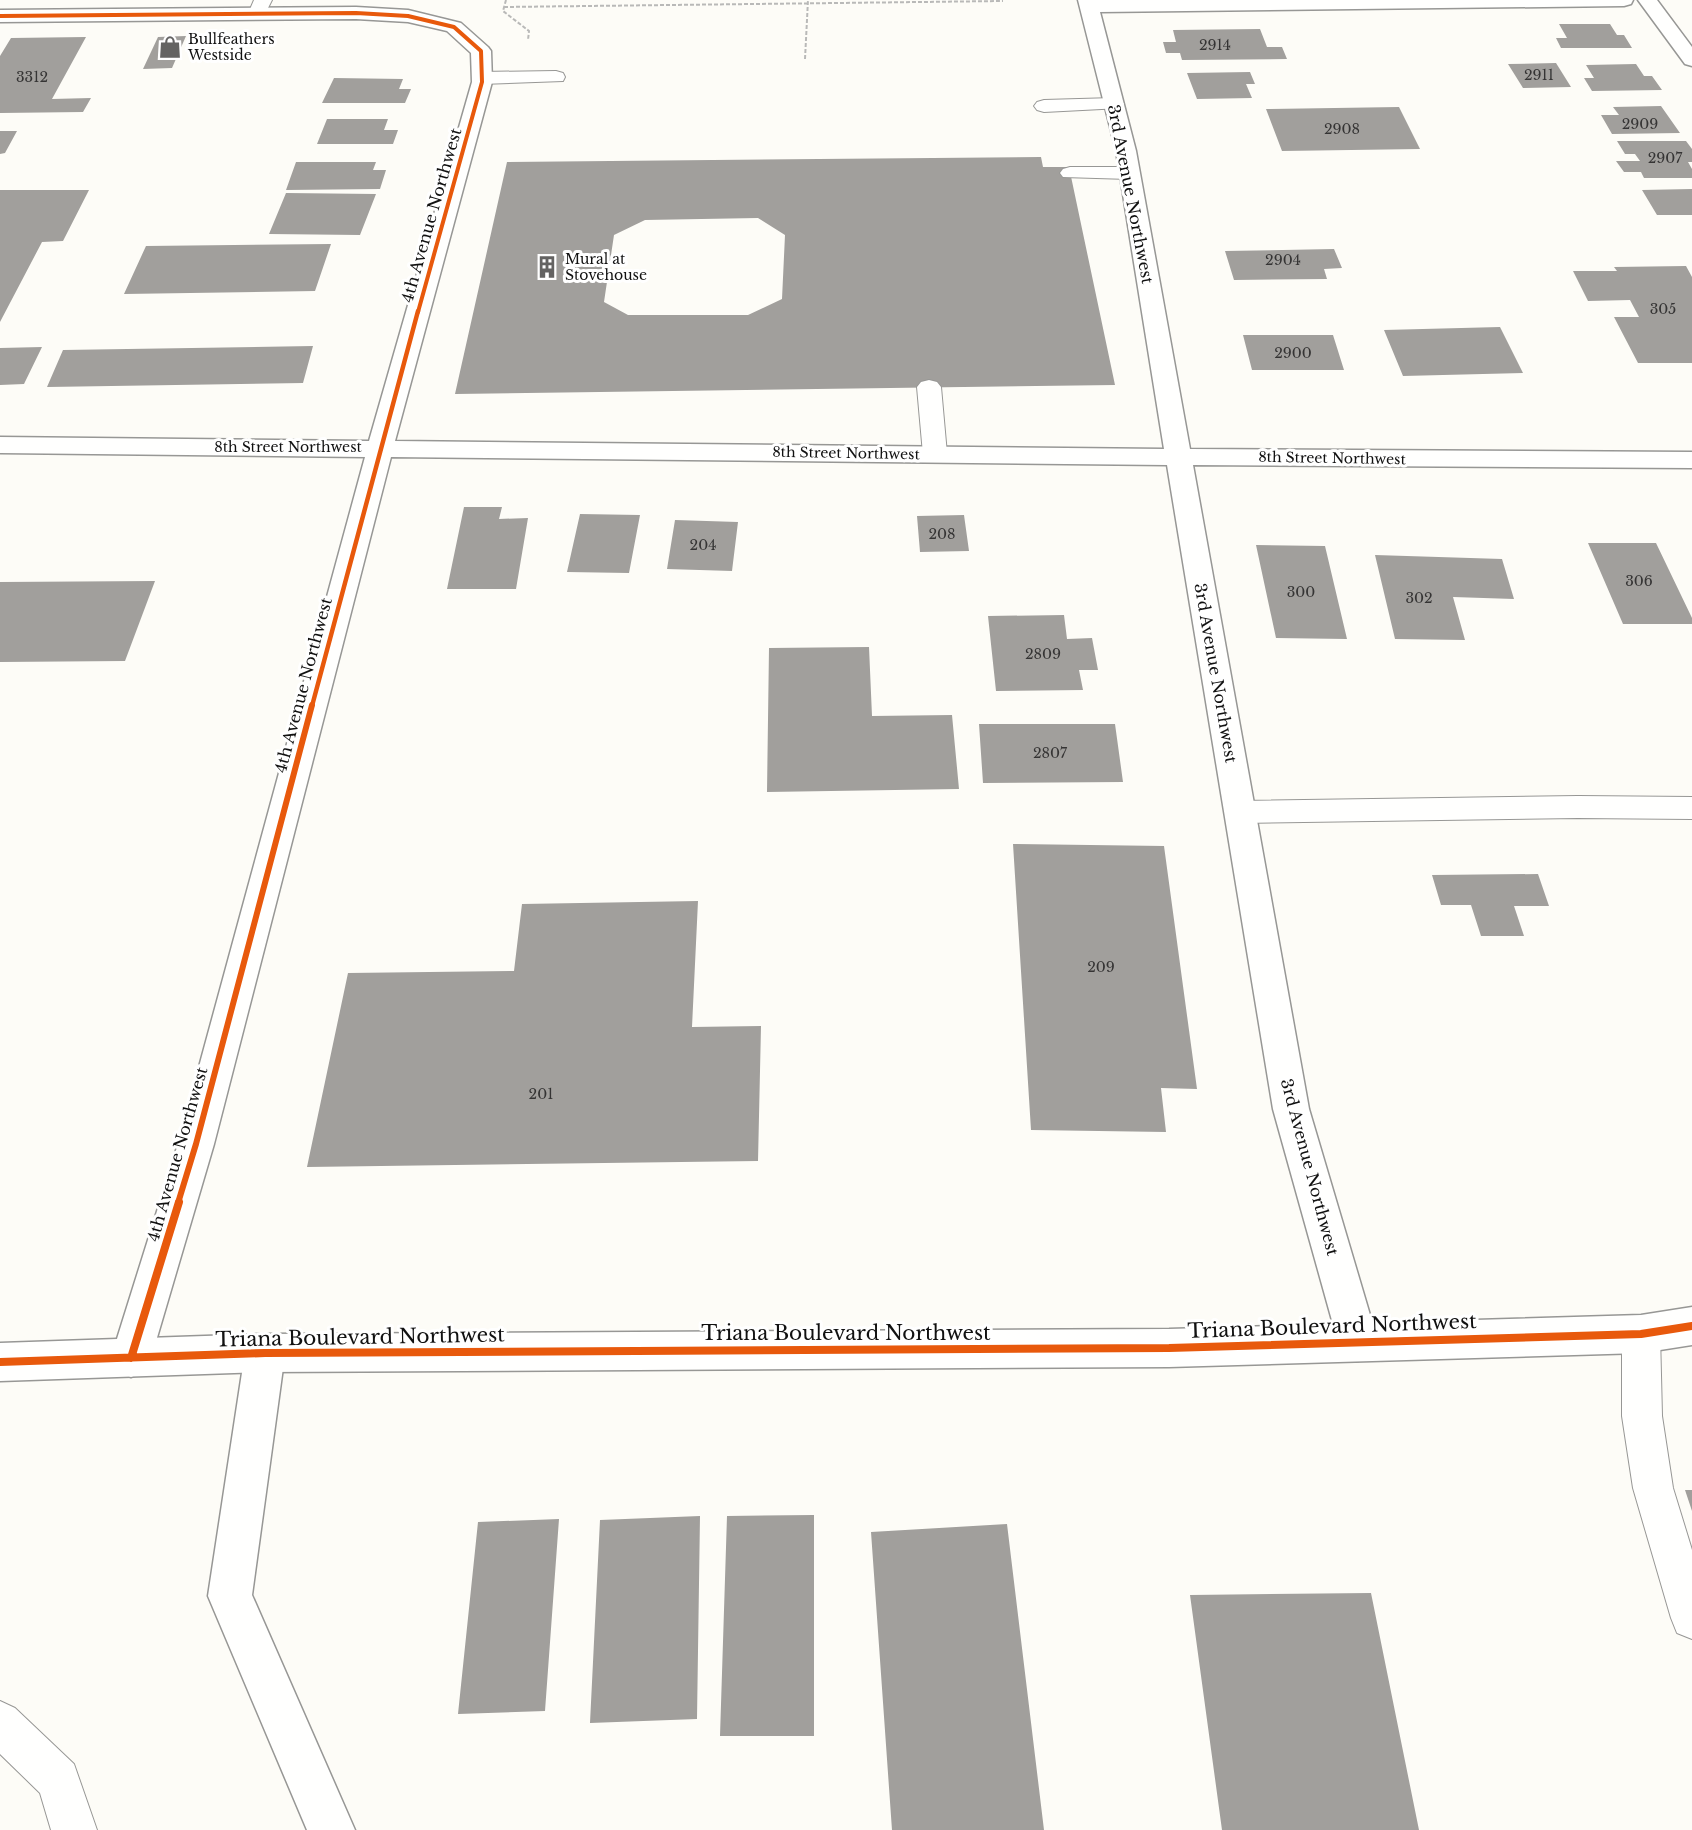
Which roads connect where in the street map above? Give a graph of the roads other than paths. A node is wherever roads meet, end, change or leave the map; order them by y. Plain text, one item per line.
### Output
1 (1624, 0) edge
2 (1647, 0) edge
3 (1088, 4) edge
4 (260, 7) edge
5 (0, 16) edge
6 (1692, 60) edge
7 (556, 77) dead end
8 (482, 78) junction
9 (1114, 104) junction
10 (1044, 106) dead end
11 (1070, 173) dead end
12 (1129, 173) junction
13 (928, 387) dead end
14 (0, 445) edge
15 (380, 448) junction
16 (935, 454) junction
17 (1179, 457) junction
18 (1692, 460) edge
19 (1692, 808) edge
20 (1240, 812) junction
21 (1692, 1326) edge
22 (1641, 1334) junction
23 (1358, 1342) junction
24 (265, 1353) junction
25 (131, 1358) junction
26 (0, 1362) edge
27 (1692, 1617) edge
28 (0, 1723) edge
29 (74, 1830) edge
30 (331, 1830) edge

1 - 3 street
2 - 6 street
3 - 9 street, 3rd Avenue Northwest
4 - 5 street
4 - 8 street, 4th Avenue Northwest
7 - 8 lane
8 - 15 street, 4th Avenue Northwest
9 - 10 lane
9 - 12 street, 3rd Avenue Northwest
11 - 12 lane
12 - 17 street, 3rd Avenue Northwest
13 - 16 lane
14 - 15 street, 8th Street Northwest
15 - 16 street, 8th Street Northwest
15 - 25 street, 4th Avenue Northwest
16 - 17 street, 8th Street Northwest
17 - 18 street, 8th Street Northwest
17 - 20 street, 3rd Avenue Northwest
19 - 20 lane
20 - 23 street, 3rd Avenue Northwest
21 - 22 street, Triana Boulevard Northwest
22 - 23 street, Triana Boulevard Northwest
22 - 27 lane
23 - 24 street, Triana Boulevard Northwest
24 - 25 street, Triana Boulevard Northwest
24 - 30 street
25 - 26 street, Triana Boulevard Northwest
28 - 29 lane

